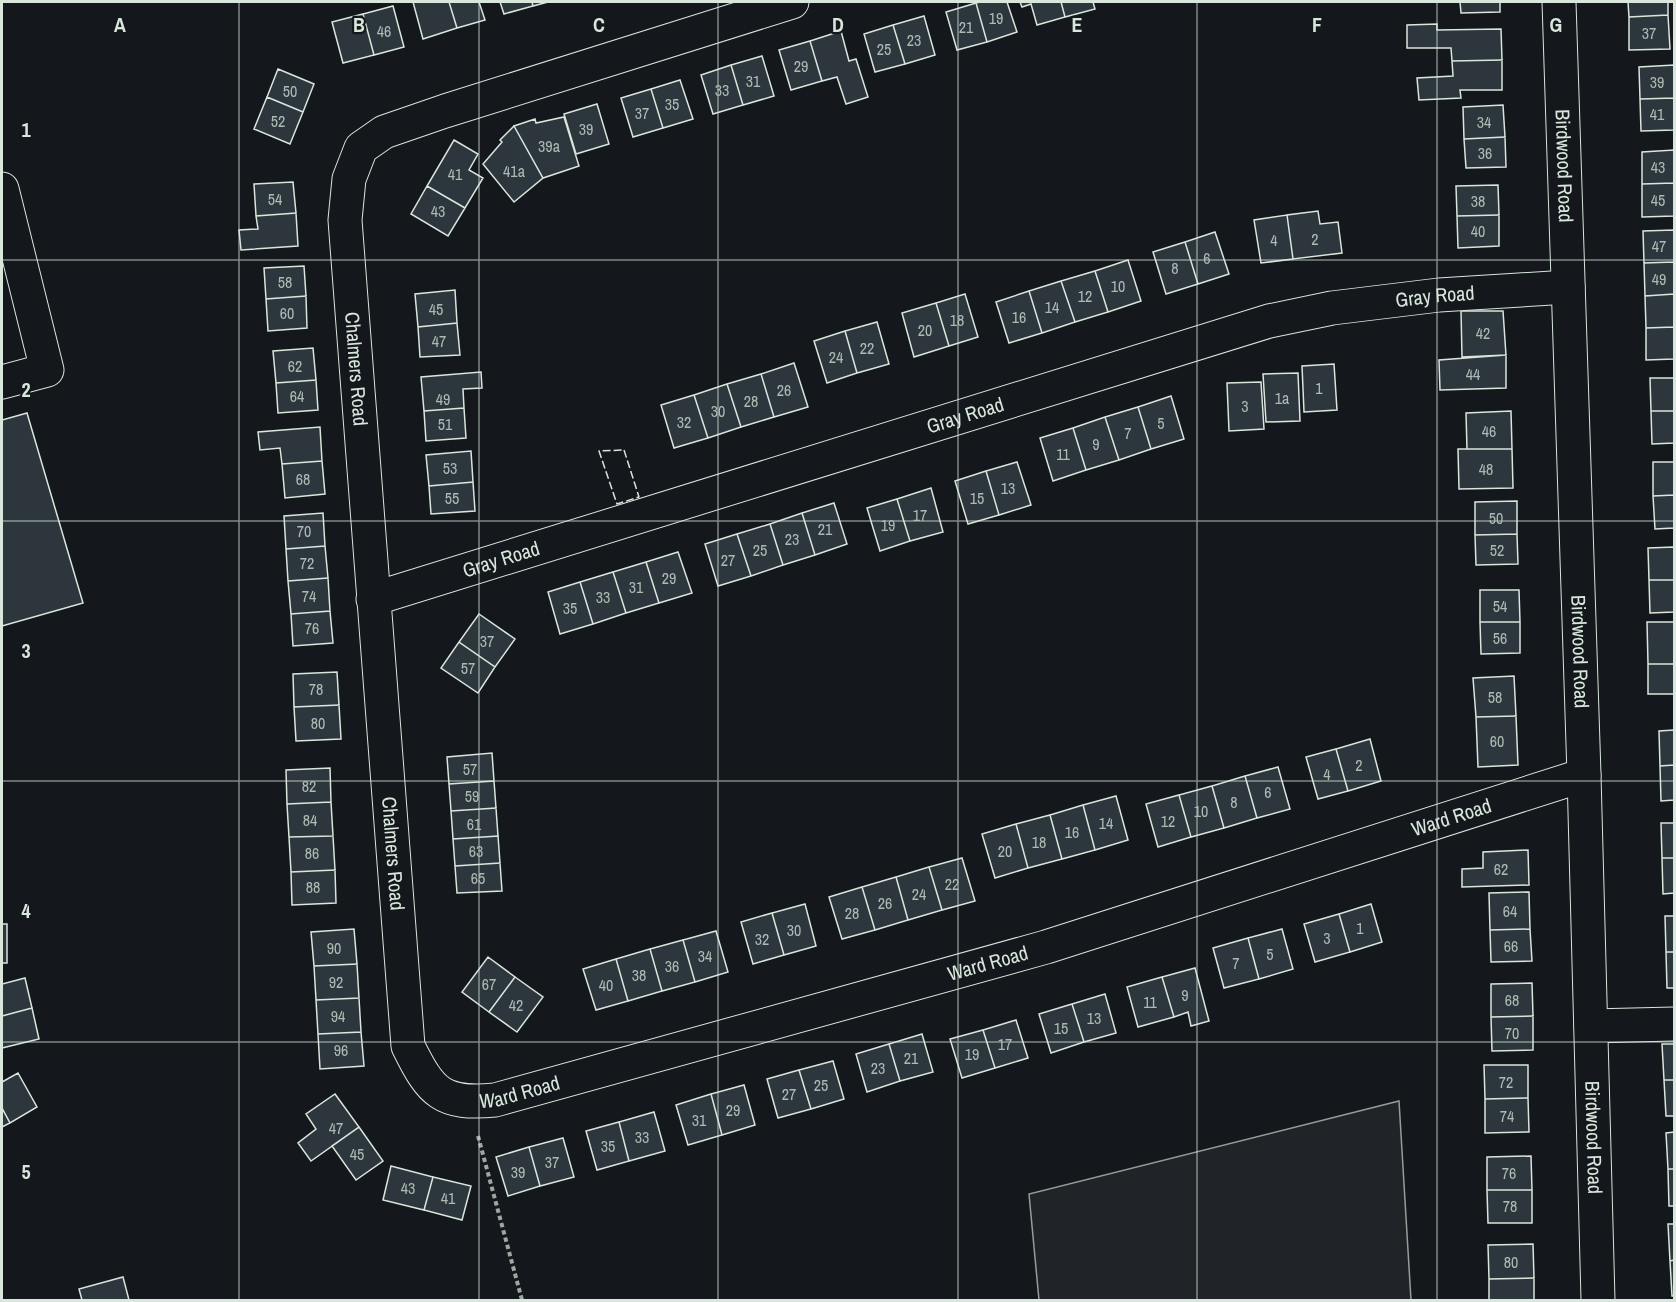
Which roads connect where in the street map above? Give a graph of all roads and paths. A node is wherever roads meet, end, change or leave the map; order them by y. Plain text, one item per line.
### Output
1 (792, 2) edge
2 (1558, 2) edge
3 (2, 189) edge
4 (1568, 287) junction
5 (2, 382) edge
6 (374, 599) junction
7 (1584, 774) junction
8 (1674, 1024) edge
9 (1590, 1026) junction
10 (408, 1046) joint
11 (469, 1102) junction
12 (522, 1300) edge
13 (1598, 1300) edge

1 - 6 street, Chalmers Road
2 - 4 street, Birdwood Road
3 - 5 street
4 - 6 street, Gray Road
4 - 7 street, Birdwood Road
6 - 10 street, Chalmers Road
7 - 9 street, Birdwood Road
7 - 11 street, Ward Road
8 - 9 street
9 - 13 street, Birdwood Road
10 - 11 street, Ward Road
11 - 12 path

